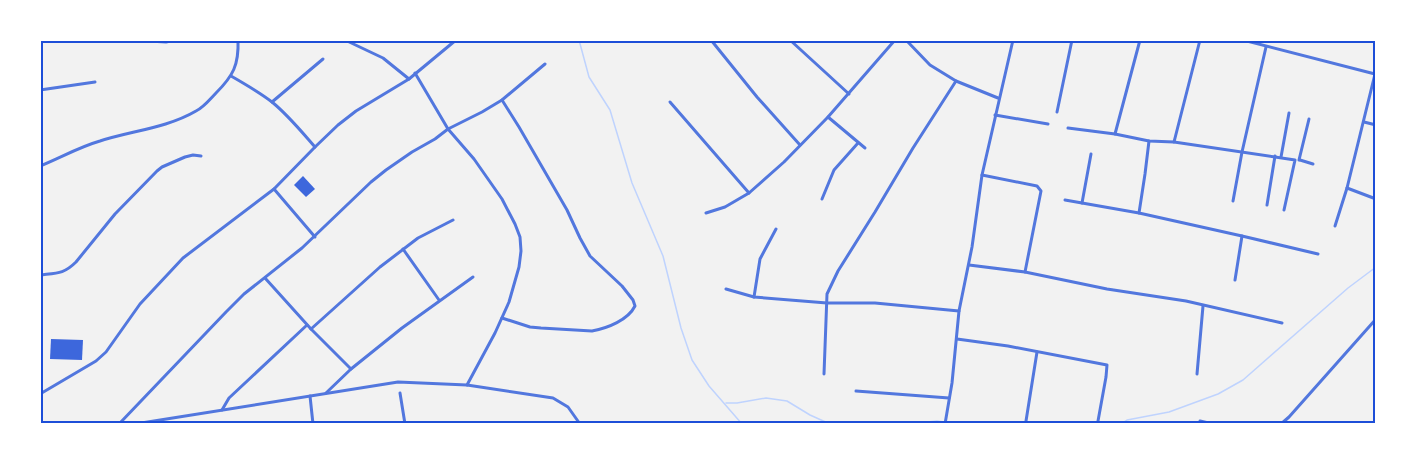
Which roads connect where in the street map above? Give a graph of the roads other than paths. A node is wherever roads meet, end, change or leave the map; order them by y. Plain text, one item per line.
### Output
1 (132, 40) edge
2 (175, 40) edge
3 (238, 40) edge
4 (345, 40) edge
5 (456, 40) edge
6 (711, 40) edge
7 (790, 40) edge
8 (895, 40) edge
9 (906, 40) edge
10 (1012, 40) edge
11 (1072, 40) edge
12 (1140, 40) edge
13 (1200, 40) edge
14 (1243, 40) edge
15 (1266, 46) junction
16 (323, 59) dead end
17 (545, 64) dead end
18 (415, 73) junction
19 (1375, 74) edge
20 (231, 76) junction
21 (409, 79) junction
22 (956, 81) junction
23 (95, 82) dead end
24 (40, 90) edge
25 (849, 94) junction
26 (999, 98) junction
27 (502, 100) junction
28 (272, 102) junction
29 (670, 102) dead end
30 (1057, 112) dead end
31 (1289, 113) dead end
32 (995, 115) junction
33 (828, 117) junction
34 (1309, 119) dead end
35 (1364, 122) junction
36 (1048, 124) dead end
37 (1376, 125) edge
38 (1068, 128) dead end
39 (448, 129) junction
40 (1115, 134) junction
41 (1149, 141) junction
42 (1174, 141) junction
43 (858, 142) junction
44 (800, 145) junction
45 (315, 147) junction
46 (865, 148) dead end
47 (1242, 152) junction
48 (1091, 154) dead end
49 (201, 156) dead end
50 (1275, 156) junction
51 (1281, 157) junction
52 (1297, 160) junction
53 (1313, 164) dead end
54 (40, 166) edge
55 (982, 175) junction
56 (1347, 188) junction
57 (274, 189) junction
58 (749, 193) junction
59 (822, 199) dead end
60 (1376, 199) edge
61 (1065, 200) dead end
62 (1233, 201) dead end
63 (1083, 203) junction
64 (1267, 205) dead end
65 (1284, 210) dead end
66 (706, 213) dead end
67 (1139, 213) junction
68 (453, 220) dead end
69 (1335, 226) dead end
70 (776, 229) dead end
71 (1242, 236) junction
72 (315, 237) junction
73 (403, 249) junction
74 (1318, 254) dead end
75 (969, 265) junction
76 (1025, 272) junction
77 (40, 275) edge
78 (473, 277) dead end
79 (265, 278) junction
80 (1235, 280) dead end
81 (726, 289) dead end
82 (754, 297) junction
83 (439, 300) junction
84 (826, 303) junction
85 (1203, 306) junction
86 (959, 311) junction
87 (502, 318) junction
88 (1376, 319) edge
89 (1281, 323) dead end
90 (307, 325) junction
91 (310, 328) junction
92 (957, 339) junction
93 (1037, 352) junction
94 (351, 369) junction
95 (824, 374) dead end
96 (1197, 374) dead end
97 (467, 386) junction
98 (856, 391) dead end
99 (400, 393) dead end
100 (40, 394) edge
101 (325, 394) junction
102 (310, 396) junction
103 (949, 398) junction
104 (222, 410) junction
105 (1026, 420) dead end
106 (1098, 421) dead end
107 (1200, 421) dead end
108 (119, 423) edge
109 (135, 423) edge
110 (313, 423) edge
111 (405, 423) edge
112 (580, 423) edge
113 (945, 423) edge
114 (1213, 423) edge
115 (1281, 423) edge

1 - 2 street
3 - 20 street
4 - 21 street
5 - 18 street
6 - 44 street
7 - 25 street
8 - 25 street
9 - 22 street
10 - 26 street
11 - 30 street
12 - 40 street
13 - 42 street
14 - 15 street
15 - 19 street
15 - 47 street
16 - 28 street
17 - 27 street
18 - 21 street
18 - 39 street
19 - 35 street
20 - 28 street
20 - 54 street
21 - 45 street
22 - 26 street
22 - 84 street
23 - 24 street
25 - 33 street
26 - 32 street
27 - 39 street
27 - 87 street
28 - 45 street
29 - 58 street
31 - 51 street
32 - 36 street
32 - 55 street
33 - 43 street
33 - 44 street
34 - 52 street
35 - 37 street
35 - 56 street
38 - 40 street
39 - 72 street
39 - 87 street
40 - 41 street
41 - 42 street
41 - 67 street
42 - 47 street
43 - 46 street
43 - 59 street
44 - 58 street
45 - 57 street
47 - 50 street
47 - 62 street
48 - 63 street
49 - 77 street
50 - 51 street
50 - 64 street
51 - 52 street
52 - 53 street
52 - 65 street
55 - 75 street
55 - 76 street
56 - 60 street
56 - 69 street
57 - 72 street
57 - 100 street
58 - 66 street
61 - 63 street
63 - 67 street
67 - 71 street
68 - 73 street
70 - 82 street
71 - 74 street
71 - 80 street
72 - 79 street
73 - 83 street
73 - 91 street
75 - 76 street
75 - 86 street
76 - 85 street
78 - 83 street
79 - 90 street
79 - 108 street
81 - 82 street
82 - 84 street
83 - 94 street
84 - 86 street
84 - 95 street
85 - 89 street
85 - 96 street
86 - 92 street
87 - 97 street
88 - 115 street
90 - 91 street
90 - 104 street
91 - 94 street
92 - 93 street
92 - 103 street
93 - 105 street
93 - 106 street
94 - 101 street
97 - 101 street
97 - 112 street
98 - 103 street
99 - 111 street
101 - 102 street
102 - 104 street
102 - 110 street
103 - 113 street
104 - 109 street
107 - 114 street

